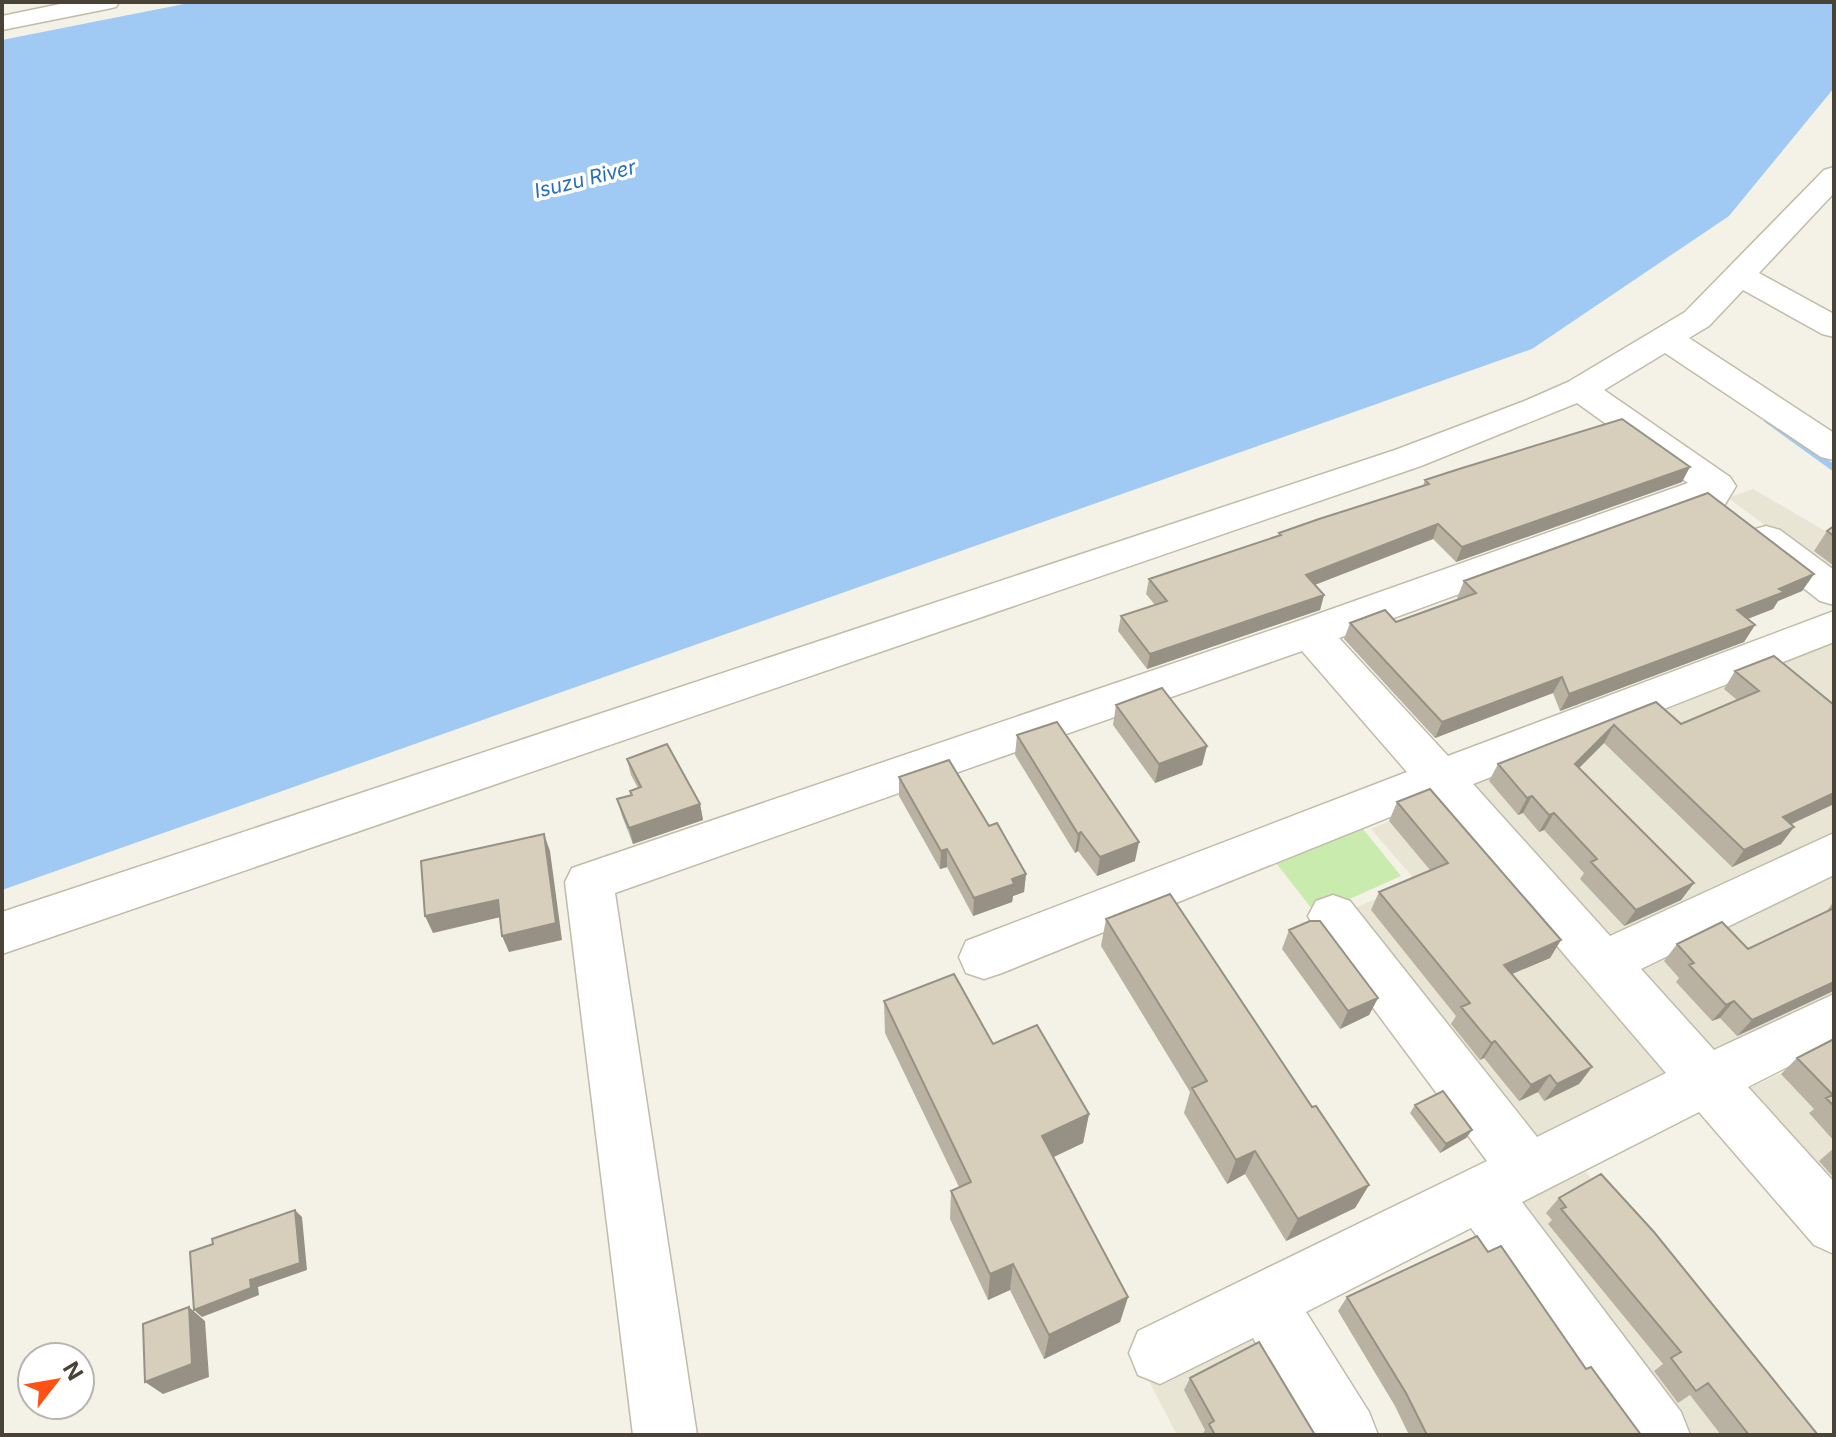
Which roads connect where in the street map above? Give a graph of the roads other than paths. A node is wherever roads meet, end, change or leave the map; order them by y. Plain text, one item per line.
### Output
1 (107, 2) edge
2 (2, 23) edge
3 (1834, 176) edge
4 (1740, 275) junction
5 (1834, 327) edge
6 (1667, 339) junction
7 (1580, 389) junction
8 (1834, 449) edge
9 (1704, 491) junction
10 (1834, 591) edge
11 (1834, 626) edge
12 (1310, 633) junction
13 (1440, 778) junction
14 (1834, 853) edge
15 (1333, 916) dead end
16 (2, 933) edge
17 (984, 957) dead end
18 (1603, 963) junction
19 (1834, 1017) edge
20 (1707, 1081) junction
21 (1505, 1182) junction
22 (1834, 1225) edge
23 (1265, 1301) junction
24 (1160, 1353) dead end
25 (665, 1435) edge
26 (1346, 1435) edge
27 (1658, 1435) edge

1 - 2 street
3 - 4 street
4 - 5 street
4 - 6 street
6 - 7 street
6 - 8 street
7 - 9 street
7 - 16 street
9 - 10 street
9 - 12 street
11 - 13 street
12 - 13 street
12 - 25 street
13 - 17 street
13 - 18 street
14 - 18 street
15 - 21 street
18 - 20 street
19 - 20 street
20 - 21 street
20 - 22 street
21 - 23 street
21 - 27 street
23 - 24 street
23 - 26 street

